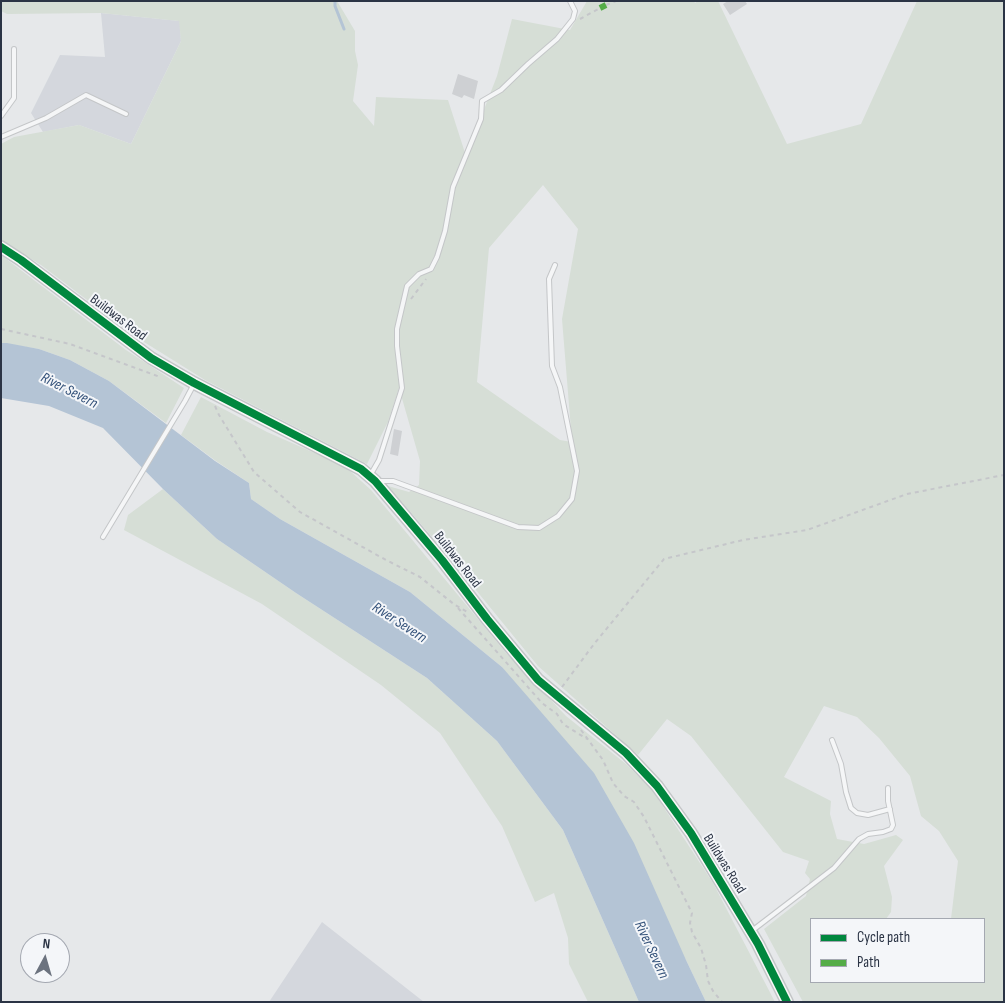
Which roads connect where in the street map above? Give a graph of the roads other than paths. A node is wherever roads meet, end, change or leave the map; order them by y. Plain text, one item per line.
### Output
1 (570, 1) edge
2 (14, 49) dead end
3 (126, 114) dead end
4 (1, 116) edge
5 (1, 137) edge
6 (1, 247) edge
7 (555, 265) dead end
8 (194, 383) junction
9 (373, 479) junction
10 (103, 537) dead end
11 (832, 740) dead end
12 (888, 788) dead end
13 (890, 809) junction
14 (751, 932) junction
15 (787, 1002) edge

1 - 9 lane
2 - 4 lane
3 - 5 lane
6 - 8 street, Buildwas Road
7 - 9 lane
8 - 9 street, Buildwas Road
8 - 10 lane
9 - 14 street, Buildwas Road
11 - 13 lane
12 - 13 lane
13 - 14 lane
14 - 15 street, Buildwas Road

